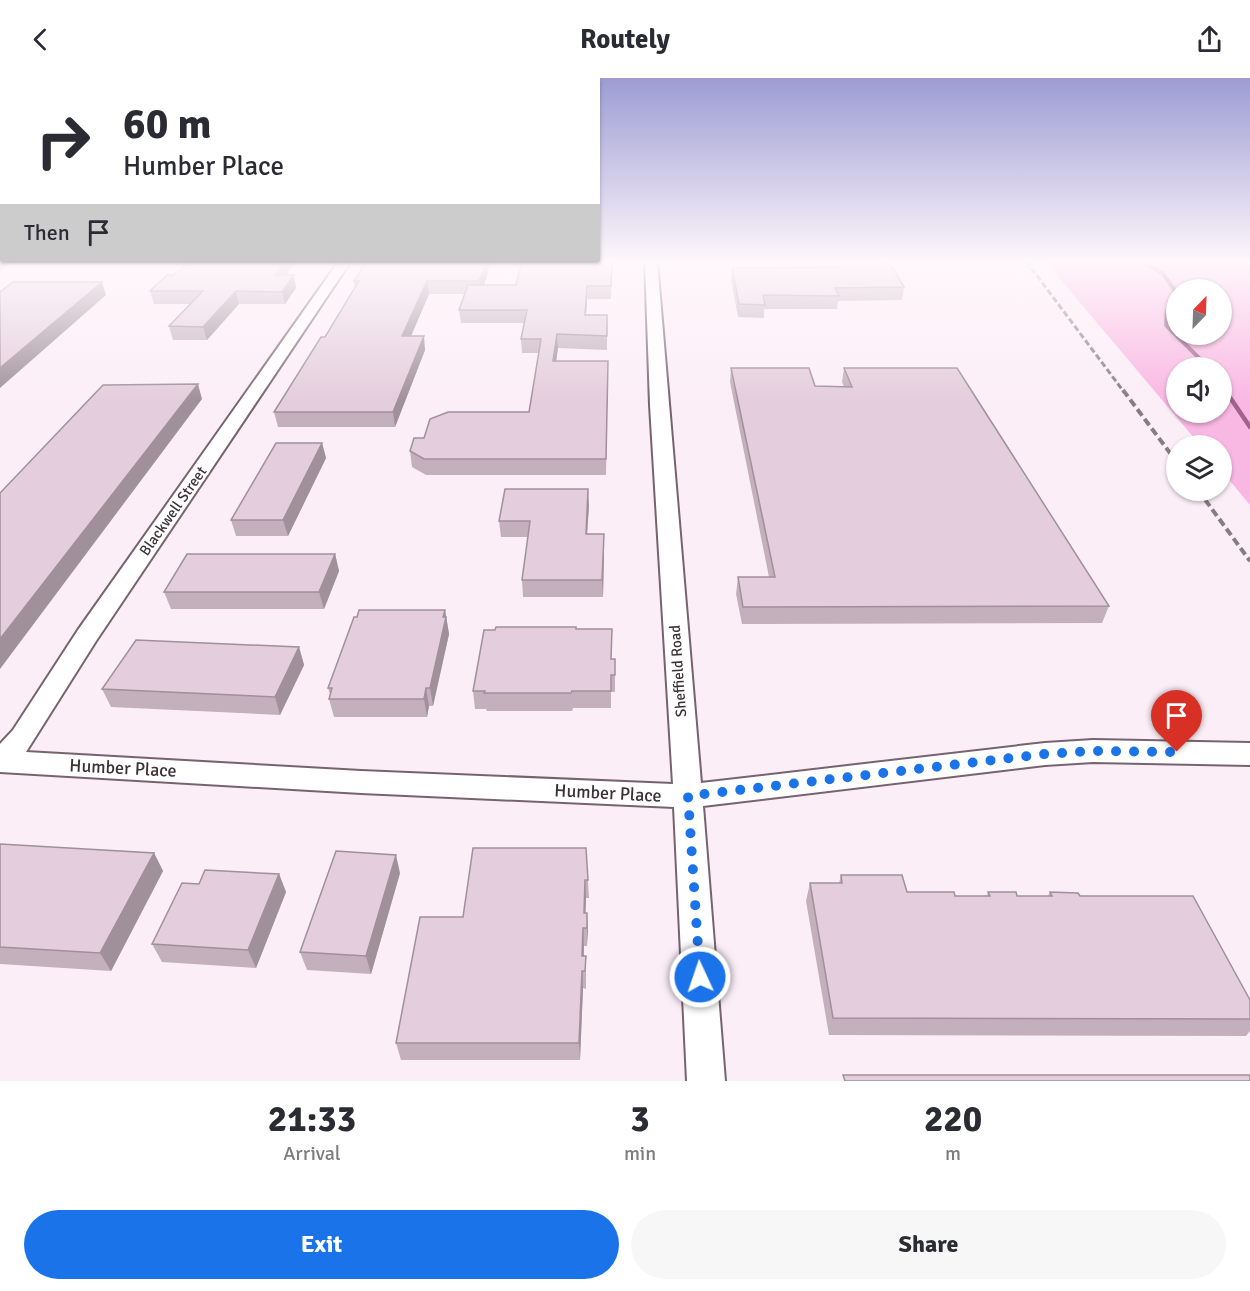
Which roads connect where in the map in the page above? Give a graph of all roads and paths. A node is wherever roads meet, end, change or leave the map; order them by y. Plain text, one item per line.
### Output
1 (313, 308) edge
2 (653, 308) edge
3 (1250, 754) edge
4 (1, 761) edge
5 (688, 796) junction
6 (706, 1081) edge

1 - 4 street, Blackwell Street
2 - 5 street, Sheffield Road
3 - 5 street, Humber Place
4 - 5 street, Humber Place
5 - 6 street, Sheffield Road

